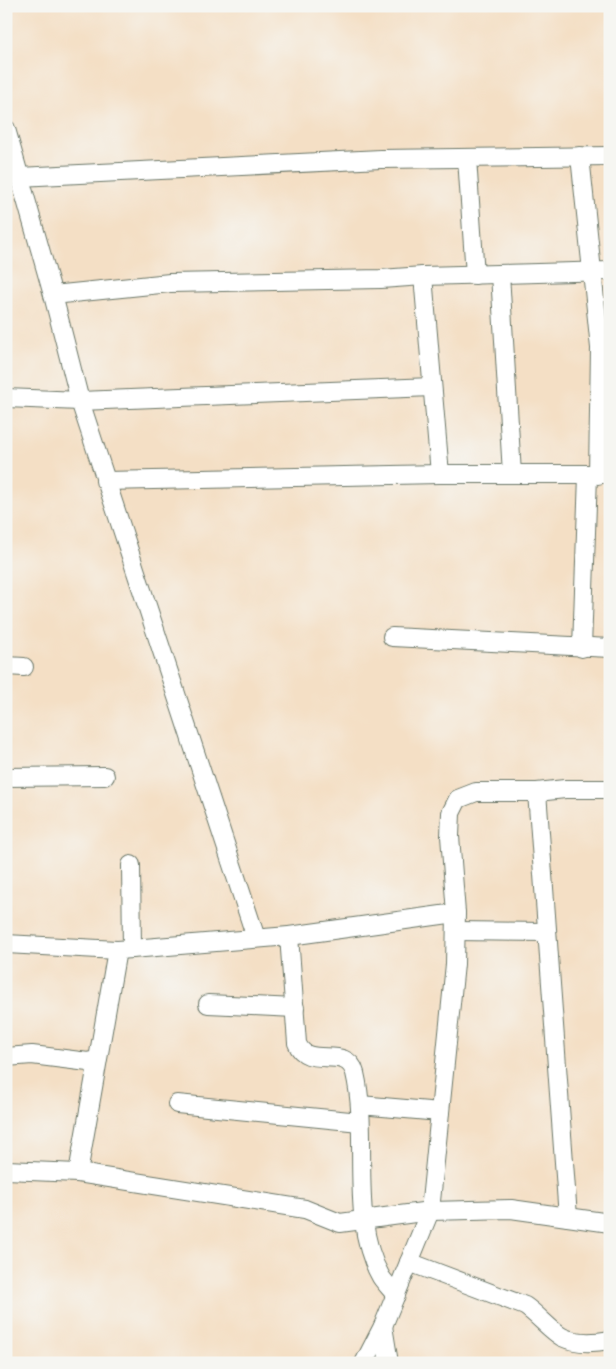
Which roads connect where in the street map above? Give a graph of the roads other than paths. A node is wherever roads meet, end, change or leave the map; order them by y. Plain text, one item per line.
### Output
1 (6, 129) edge
2 (580, 156) junction
3 (610, 156) edge
4 (467, 158) junction
5 (19, 177) junction
6 (610, 271) edge
7 (592, 272) junction
8 (500, 274) junction
9 (475, 275) junction
10 (423, 276) junction
11 (53, 295) junction
12 (432, 387) junction
13 (6, 398) edge
14 (80, 401) junction
15 (440, 474) junction
16 (512, 474) junction
17 (598, 475) edge
18 (105, 481) junction
19 (392, 637) dead end
20 (582, 648) junction
21 (610, 648) edge
22 (105, 776) dead end
23 (6, 777) edge
24 (610, 789) edge
25 (537, 792) junction
26 (131, 865) dead end
27 (456, 913) junction
28 (456, 932) junction
29 (547, 932) junction
30 (289, 936) junction
31 (256, 938) junction
32 (6, 944) edge
33 (125, 949) junction
34 (208, 1004) dead end
35 (295, 1008) junction
36 (6, 1058) edge
37 (98, 1059) junction
38 (177, 1104) dead end
39 (440, 1112) junction
40 (360, 1114) junction
41 (6, 1170) edge
42 (78, 1173) junction
43 (430, 1211) junction
44 (568, 1217) junction
45 (364, 1221) junction
46 (610, 1223) edge
47 (410, 1262) junction
48 (396, 1295) junction
49 (383, 1326) junction
50 (610, 1340) edge
51 (364, 1363) edge
52 (389, 1363) edge

1 - 5 street
2 - 3 street
2 - 4 street
2 - 7 street
4 - 5 street
4 - 9 street
5 - 11 street
6 - 7 street
7 - 8 street
7 - 17 street
8 - 9 street
8 - 16 street
9 - 10 street
10 - 11 street
10 - 12 street
11 - 14 street
12 - 14 street
12 - 15 street
13 - 14 street
14 - 18 street
15 - 16 street
15 - 18 street
16 - 17 street
17 - 20 street
18 - 31 street
19 - 20 street
20 - 21 street
22 - 23 street
24 - 25 street
25 - 27 street
25 - 29 street
26 - 33 street
27 - 28 street
27 - 30 street
28 - 29 street
28 - 39 street
29 - 44 street
30 - 31 street
30 - 35 street
31 - 33 street
32 - 33 street
33 - 37 street
34 - 35 street
35 - 40 street
36 - 37 street
37 - 42 street
38 - 40 street
39 - 40 street
39 - 43 street
40 - 45 street
41 - 42 street
42 - 45 street
43 - 44 street
43 - 45 street
43 - 47 street
44 - 46 street
45 - 48 street
47 - 48 street
47 - 50 street
48 - 49 street
49 - 51 street
49 - 52 street

